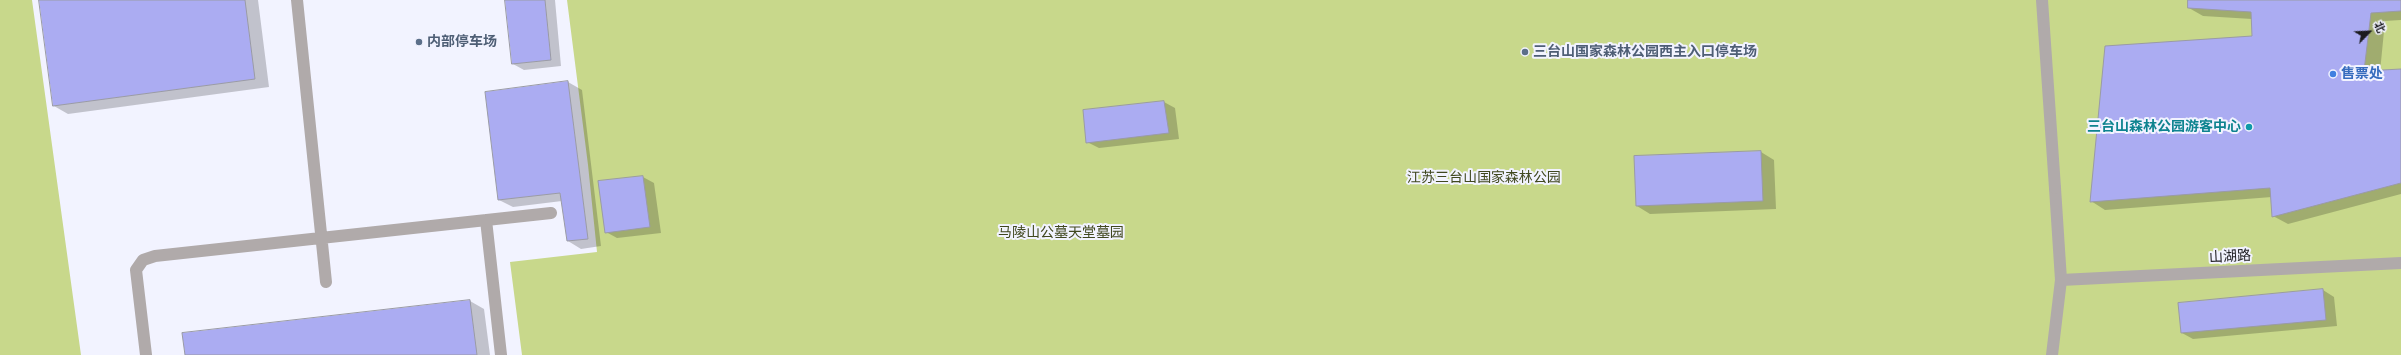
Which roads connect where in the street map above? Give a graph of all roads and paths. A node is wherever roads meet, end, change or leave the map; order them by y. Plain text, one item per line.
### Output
1 (297, 0) edge
2 (2042, 0) edge
3 (551, 213) dead end
4 (486, 220) junction
5 (322, 238) junction
6 (2401, 263) edge
7 (2061, 280) junction
8 (326, 282) dead end
9 (146, 355) edge
10 (501, 355) edge
11 (2052, 355) edge

1 - 5 street
2 - 7 street
3 - 4 street
4 - 5 street
4 - 10 street
5 - 8 street
5 - 9 street
6 - 7 street, 山湖路
7 - 11 street

